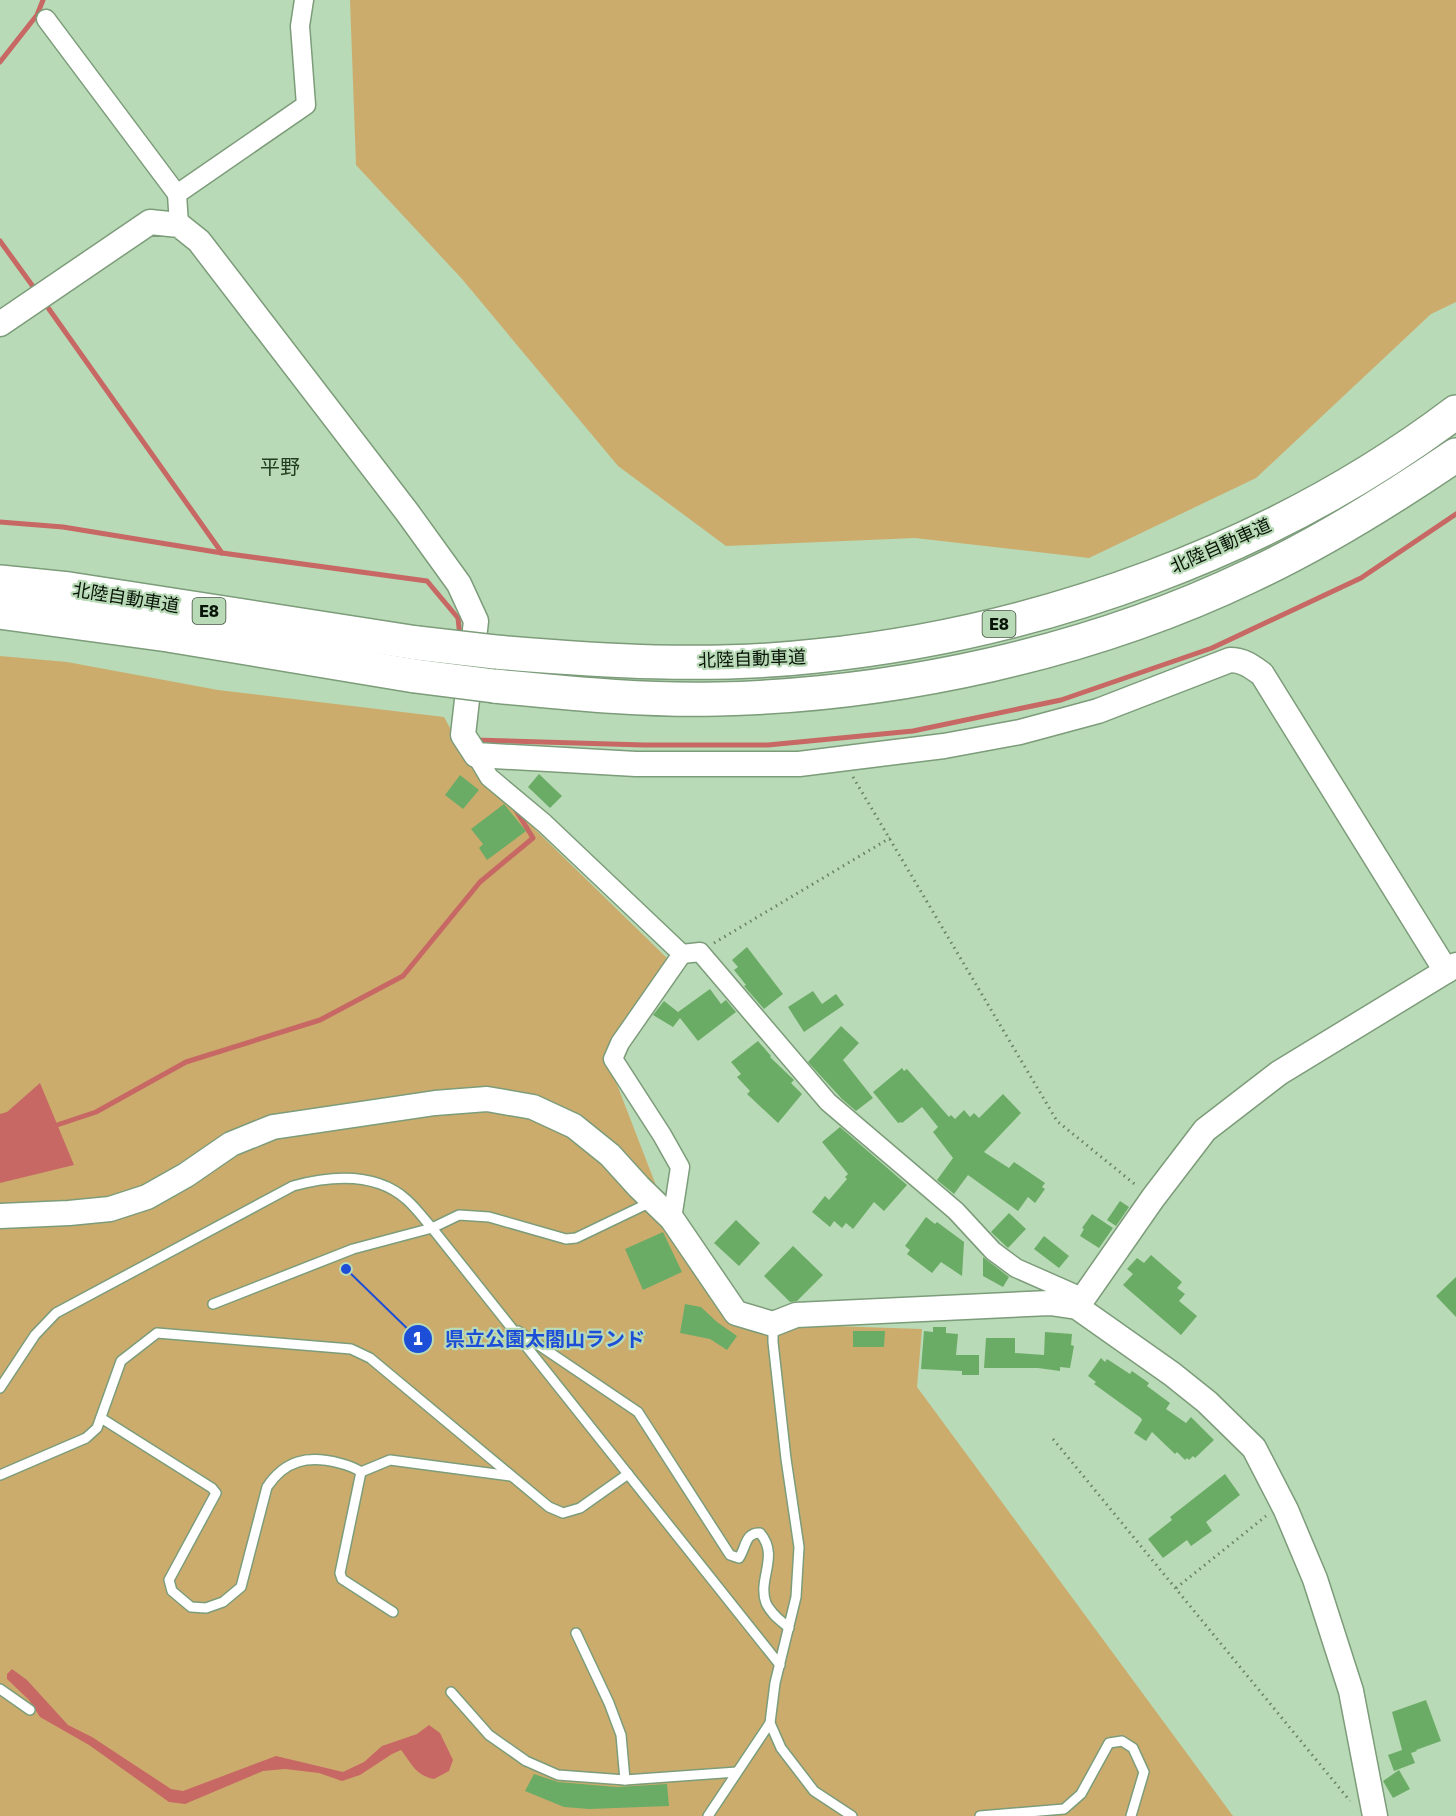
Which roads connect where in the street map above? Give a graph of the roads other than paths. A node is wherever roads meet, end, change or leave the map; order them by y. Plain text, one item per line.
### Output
1 (304, 0) edge
2 (46, 20) dead end
3 (177, 194) junction
4 (179, 225) junction
5 (0, 324) edge
6 (1456, 412) edge
7 (1456, 455) edge
8 (0, 582) edge
9 (0, 612) edge
10 (477, 755) junction
11 (691, 953) junction
12 (1451, 968) edge
13 (653, 1201) junction
14 (0, 1216) edge
15 (672, 1220) junction
16 (432, 1228) junction
17 (1080, 1303) junction
18 (213, 1304) dead end
19 (773, 1324) junction
20 (511, 1327) junction
21 (0, 1388) edge
22 (101, 1418) junction
23 (361, 1472) junction
24 (628, 1474) junction
25 (0, 1475) edge
26 (512, 1476) junction
27 (393, 1612) dead end
28 (789, 1628) junction
29 (576, 1633) dead end
30 (780, 1665) junction
31 (0, 1689) edge
32 (451, 1692) dead end
33 (30, 1710) dead end
34 (770, 1723) junction
35 (737, 1772) junction
36 (625, 1780) junction
37 (1365, 1811) edge
38 (708, 1816) edge
39 (852, 1816) edge
40 (980, 1816) edge
41 (1131, 1816) edge

1 - 3 street
2 - 3 street
3 - 4 street
4 - 5 street
4 - 10 street
6 - 8 highway, 北陸自動車道 / E8, bridge
7 - 9 highway, 北陸自動車道 / E8, bridge
10 - 11 street
10 - 12 street
11 - 15 street
11 - 17 street
12 - 17 street
13 - 14 street
13 - 15 street
13 - 16 lane
15 - 19 street
16 - 18 lane
16 - 20 lane
16 - 21 lane
17 - 19 street
17 - 37 street
19 - 28 lane
20 - 24 lane
20 - 28 lane
22 - 23 lane
22 - 25 lane
22 - 26 lane
23 - 26 lane
23 - 27 lane
24 - 26 lane
24 - 30 lane
28 - 30 lane
29 - 36 lane
30 - 34 lane
31 - 33 lane
32 - 36 lane
34 - 35 lane
34 - 39 lane
35 - 36 lane
35 - 38 lane
40 - 41 lane

